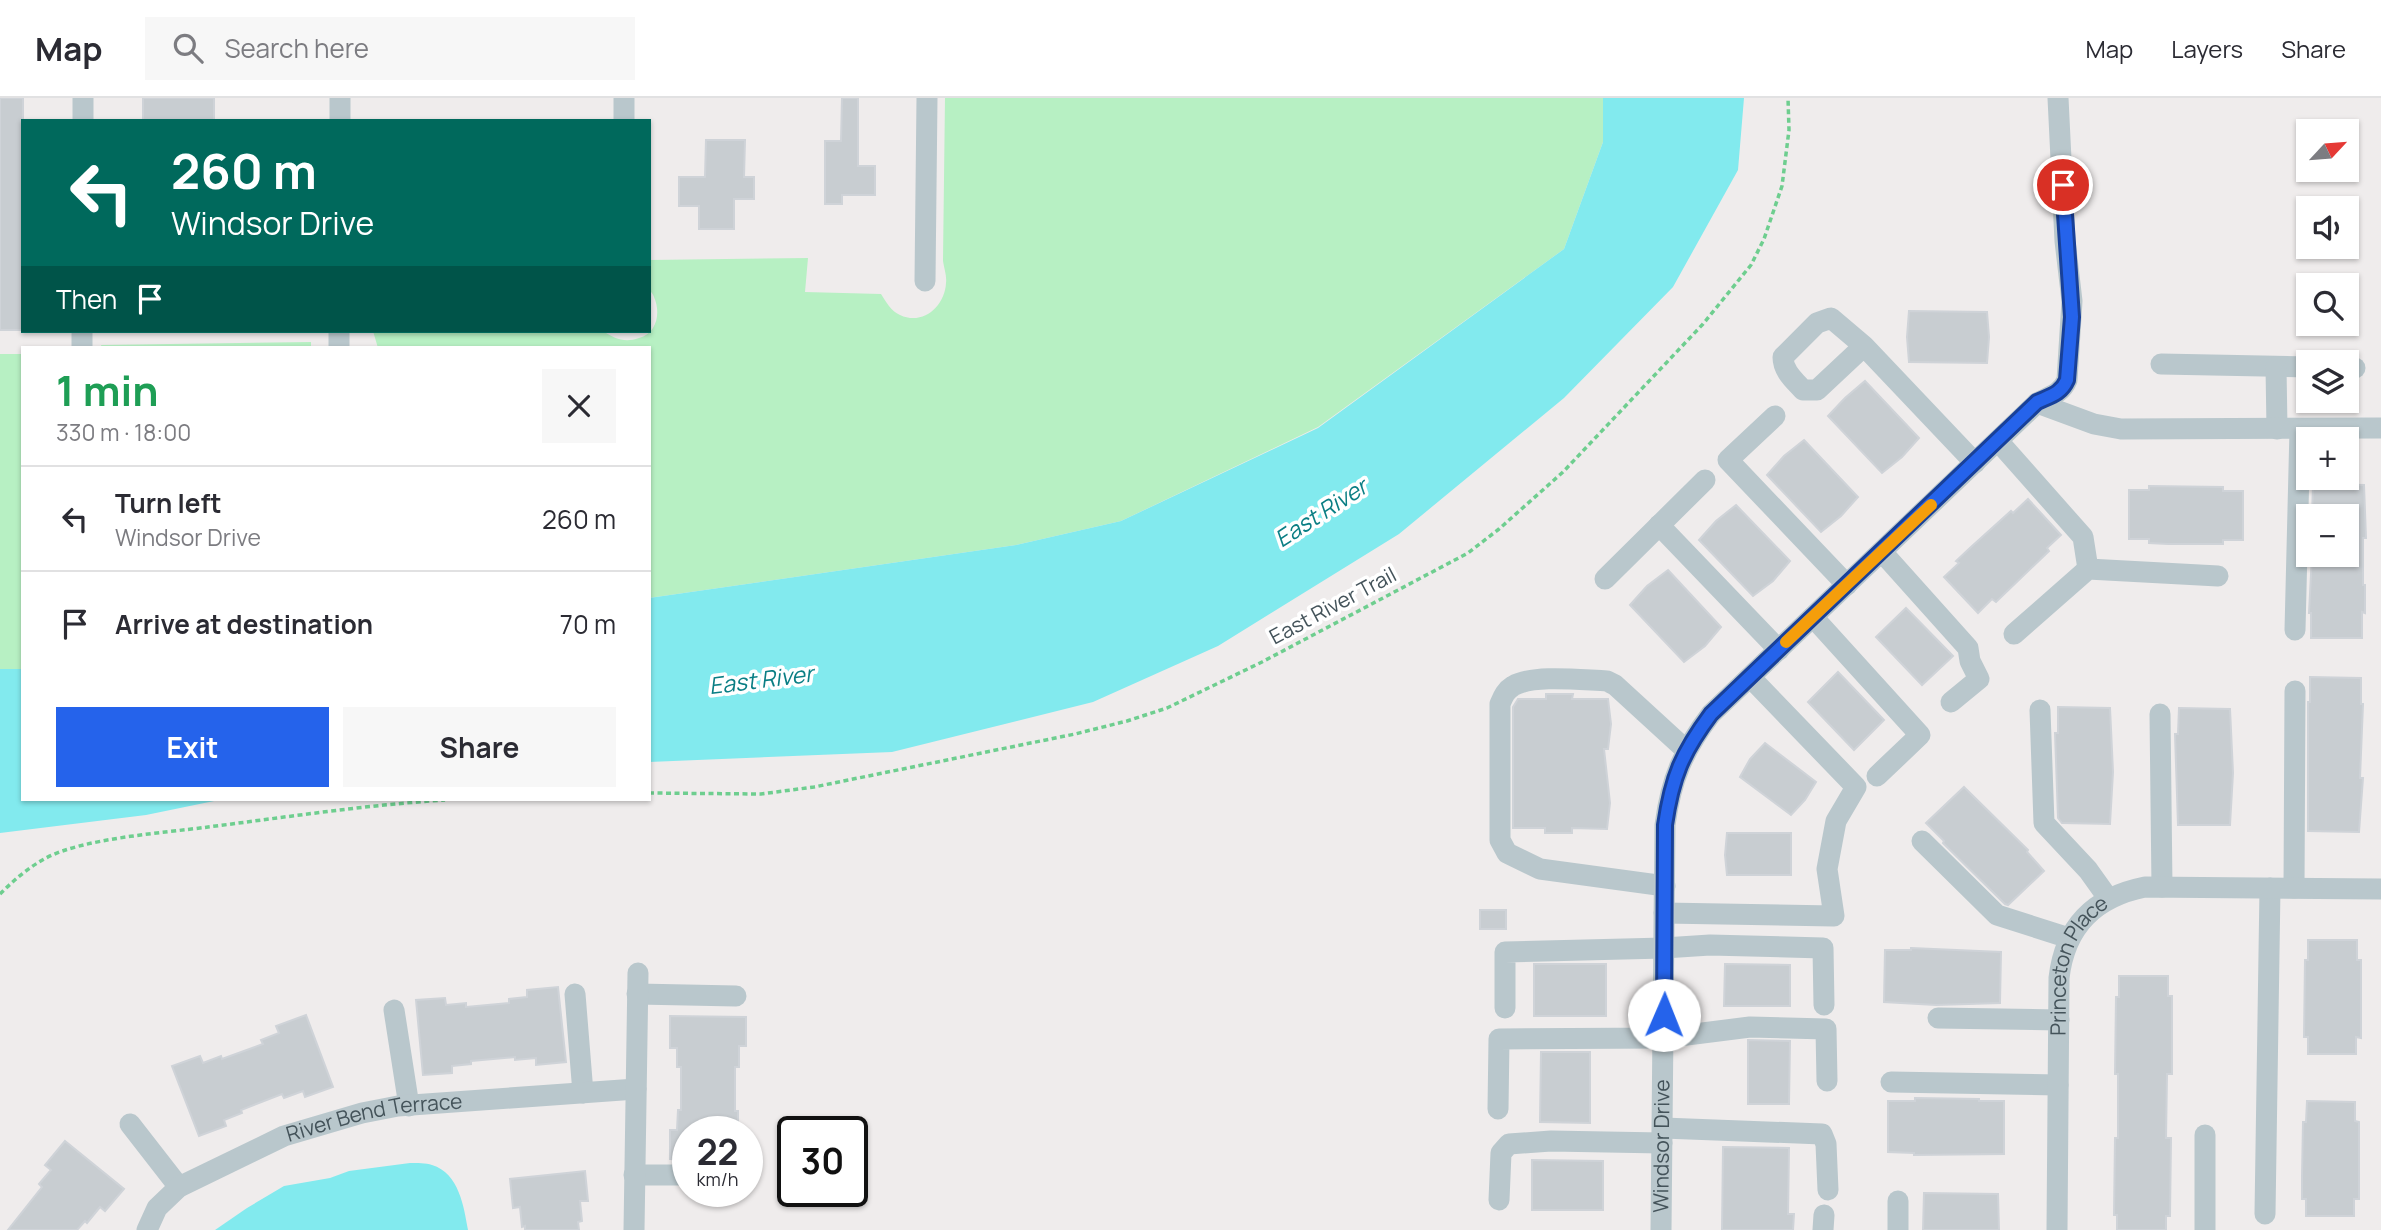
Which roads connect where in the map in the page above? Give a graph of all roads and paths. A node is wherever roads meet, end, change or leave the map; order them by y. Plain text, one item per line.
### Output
1 (83, 98) edge
2 (340, 98) edge
3 (624, 98) edge
4 (927, 98) edge
5 (1788, 98) edge
6 (2058, 98) edge
7 (83, 119) edge
8 (340, 119) edge
9 (624, 119) edge
10 (925, 281) dead end
11 (1864, 346) dead end
12 (2161, 364) dead end
13 (2276, 367) junction
14 (2296, 368) edge
15 (2037, 402) junction
16 (1775, 416) dead end
17 (2359, 428) edge
18 (2381, 428) edge
19 (2277, 429) junction
20 (2296, 429) edge
21 (1998, 441) junction
22 (1975, 463) junction
23 (1705, 480) dead end
24 (2298, 490) edge
25 (1659, 525) junction
26 (1882, 552) junction
27 (2088, 569) junction
28 (2218, 576) dead end
29 (1605, 579) dead end
30 (1847, 585) junction
31 (1813, 617) junction
32 (2295, 630) dead end
33 (2014, 634) dead end
34 (1779, 650) junction
35 (1750, 677) junction
36 (2295, 691) dead end
37 (1951, 702) dead end
38 (2040, 710) dead end
39 (2160, 714) dead end
40 (1686, 750) junction
41 (1877, 776) dead end
42 (651, 793) edge
43 (434, 801) edge
44 (1922, 841) dead end
45 (1665, 886) junction
46 (2162, 887) junction
47 (2270, 888) junction
48 (2294, 888) junction
49 (2381, 889) edge
50 (0, 894) edge
51 (2108, 898) junction
52 (1664, 913) junction
53 (2069, 938) junction
54 (1664, 948) junction
55 (575, 994) dead end
56 (736, 996) dead end
57 (1824, 1004) dead end
58 (1505, 1008) dead end
59 (394, 1010) dead end
60 (1938, 1018) dead end
61 (2059, 1020) junction
62 (1663, 1038) junction
63 (1827, 1081) dead end
64 (1891, 1082) dead end
65 (2058, 1084) junction
66 (636, 1089) junction
67 (583, 1093) junction
68 (409, 1106) junction
69 (1498, 1109) dead end
70 (130, 1124) dead end
71 (1662, 1135) junction
72 (2205, 1135) dead end
73 (634, 1175) junction
74 (672, 1175) edge
75 (179, 1187) junction
76 (1828, 1190) dead end
77 (1499, 1200) dead end
78 (1898, 1201) dead end
79 (2265, 1214) dead end
80 (147, 1230) edge
81 (634, 1230) edge
82 (1661, 1230) edge
83 (1898, 1230) edge
84 (2057, 1230) edge
85 (2205, 1230) edge

1 - 7 street
2 - 8 street
3 - 9 street
4 - 10 street
5 - 42 path, East River Trail
6 - 15 street, Windsor Drive
11 - 22 street
12 - 13 street
13 - 14 street
13 - 19 street
15 - 19 street
15 - 21 street, Windsor Drive
16 - 30 street
17 - 18 street
19 - 20 street
21 - 22 street, Windsor Drive
21 - 27 street
22 - 26 street, Windsor Drive
23 - 25 street
24 - 32 street
25 - 29 street
25 - 34 street
26 - 30 street, Windsor Drive
26 - 37 street
27 - 28 street
27 - 33 street
30 - 31 street, Windsor Drive
31 - 34 street, Windsor Drive
31 - 41 street
34 - 35 street, Windsor Drive
35 - 40 street, Windsor Drive
35 - 52 street
36 - 48 street
38 - 51 street
39 - 46 street
40 - 45 street, Windsor Drive
40 - 45 street
43 - 50 path
44 - 53 street
45 - 52 street, Windsor Drive
46 - 47 street, Princeton Place
46 - 51 street, Princeton Place
47 - 48 street, Princeton Place
47 - 79 street
48 - 49 street, Princeton Place
51 - 53 street, Princeton Place
52 - 54 street, Windsor Drive
53 - 61 street, Princeton Place
54 - 57 street
54 - 58 street
54 - 62 street, Windsor Drive
55 - 67 street
56 - 66 street
59 - 68 street
60 - 61 street
61 - 65 street, Princeton Place
62 - 63 street
62 - 69 street
62 - 71 street, Windsor Drive
64 - 65 street
65 - 84 street, Princeton Place
66 - 67 street, River Bend Terrace
66 - 73 street
67 - 68 street, River Bend Terrace
68 - 75 street, River Bend Terrace
70 - 75 street
71 - 76 street
71 - 77 street
71 - 82 street, Windsor Drive
72 - 85 street
73 - 74 street
73 - 81 street
75 - 80 street, River Bend Terrace
78 - 83 street

